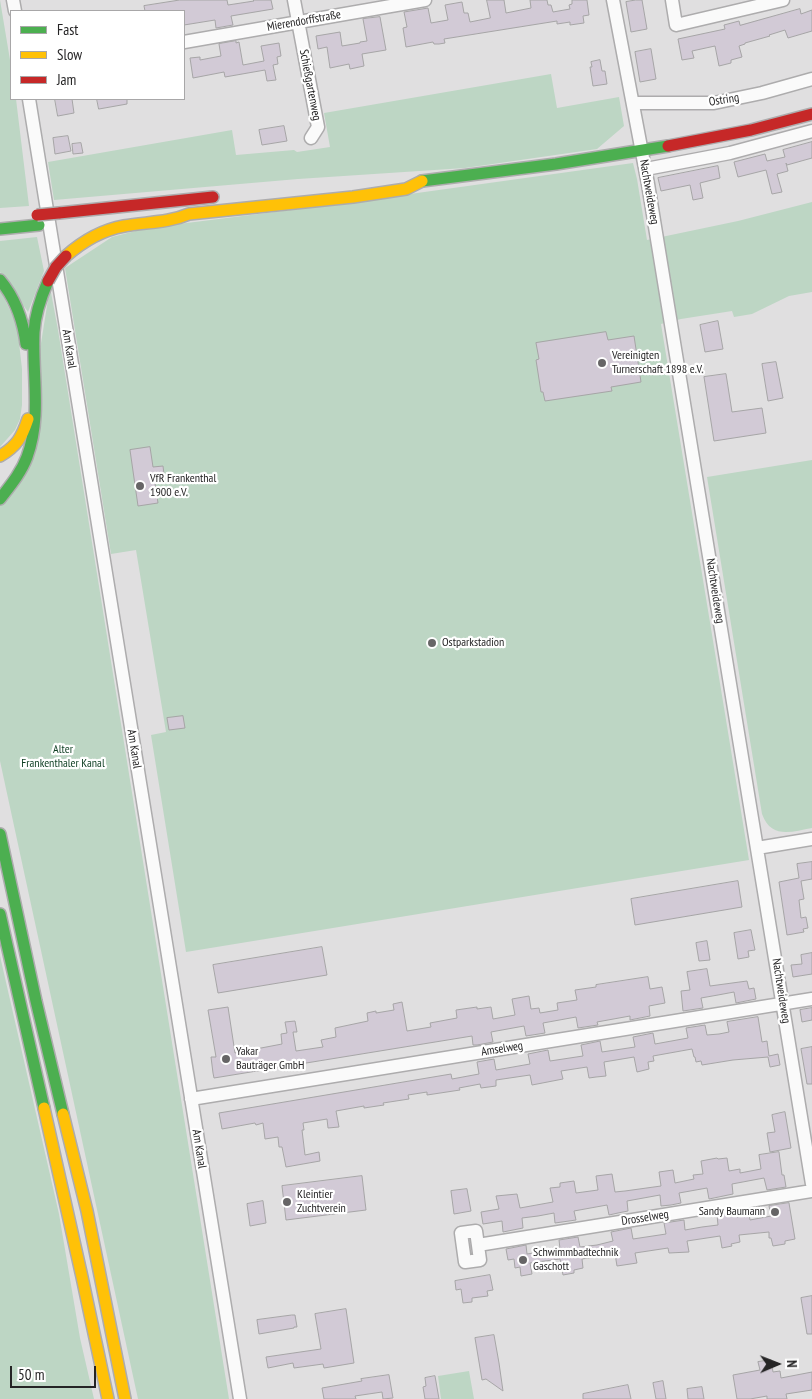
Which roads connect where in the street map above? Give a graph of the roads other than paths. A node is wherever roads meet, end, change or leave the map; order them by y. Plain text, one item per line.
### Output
1 (294, 0) edge
2 (425, 0) edge
3 (613, 0) edge
4 (672, 0) edge
5 (783, 0) edge
6 (298, 22) junction
7 (185, 42) edge
8 (812, 79) edge
9 (29, 100) edge
10 (633, 103) junction
11 (812, 114) edge
12 (812, 131) edge
13 (311, 138) dead end
14 (642, 152) junction
15 (646, 170) junction
16 (405, 177) dead end
17 (422, 181) junction
18 (227, 196) dead end
19 (189, 214) junction
20 (0, 218) edge
21 (59, 218) junction
22 (38, 220) junction
23 (0, 229) edge
24 (0, 280) edge
25 (0, 456) edge
26 (0, 499) edge
27 (0, 834) edge
28 (812, 840) edge
29 (757, 848) junction
30 (0, 914) edge
31 (812, 999) edge
32 (783, 1004) junction
33 (191, 1099) junction
34 (812, 1184) edge
35 (812, 1191) edge
36 (478, 1245) dead end
37 (108, 1399) edge
38 (125, 1399) edge
39 (240, 1399) edge

1 - 6 street, Schießgartenweg
2 - 6 street, Mierendorffstraße
3 - 10 street, Nachtweideweg
4 - 5 street
6 - 7 street, Mierendorffstraße
6 - 13 street, Schießgartenweg
8 - 10 street, Ostring
9 - 33 street, Am Kanal
10 - 14 street, Nachtweideweg
11 - 14 main road
12 - 15 street
14 - 15 street, Nachtweideweg
14 - 17 main road
15 - 29 street, Nachtweideweg
16 - 17 main road
17 - 19 main road
18 - 21 main road
19 - 21 main road
19 - 26 main road, bridge
20 - 22 main road
21 - 22 main road
22 - 23 main road
24 - 25 main road
27 - 38 main road
28 - 29 street
29 - 32 street, Nachtweideweg
30 - 37 main road
31 - 32 street, Amselweg
32 - 33 street, Amselweg
32 - 34 street, Nachtweideweg
33 - 39 street, Am Kanal
35 - 36 street, Drosselweg

